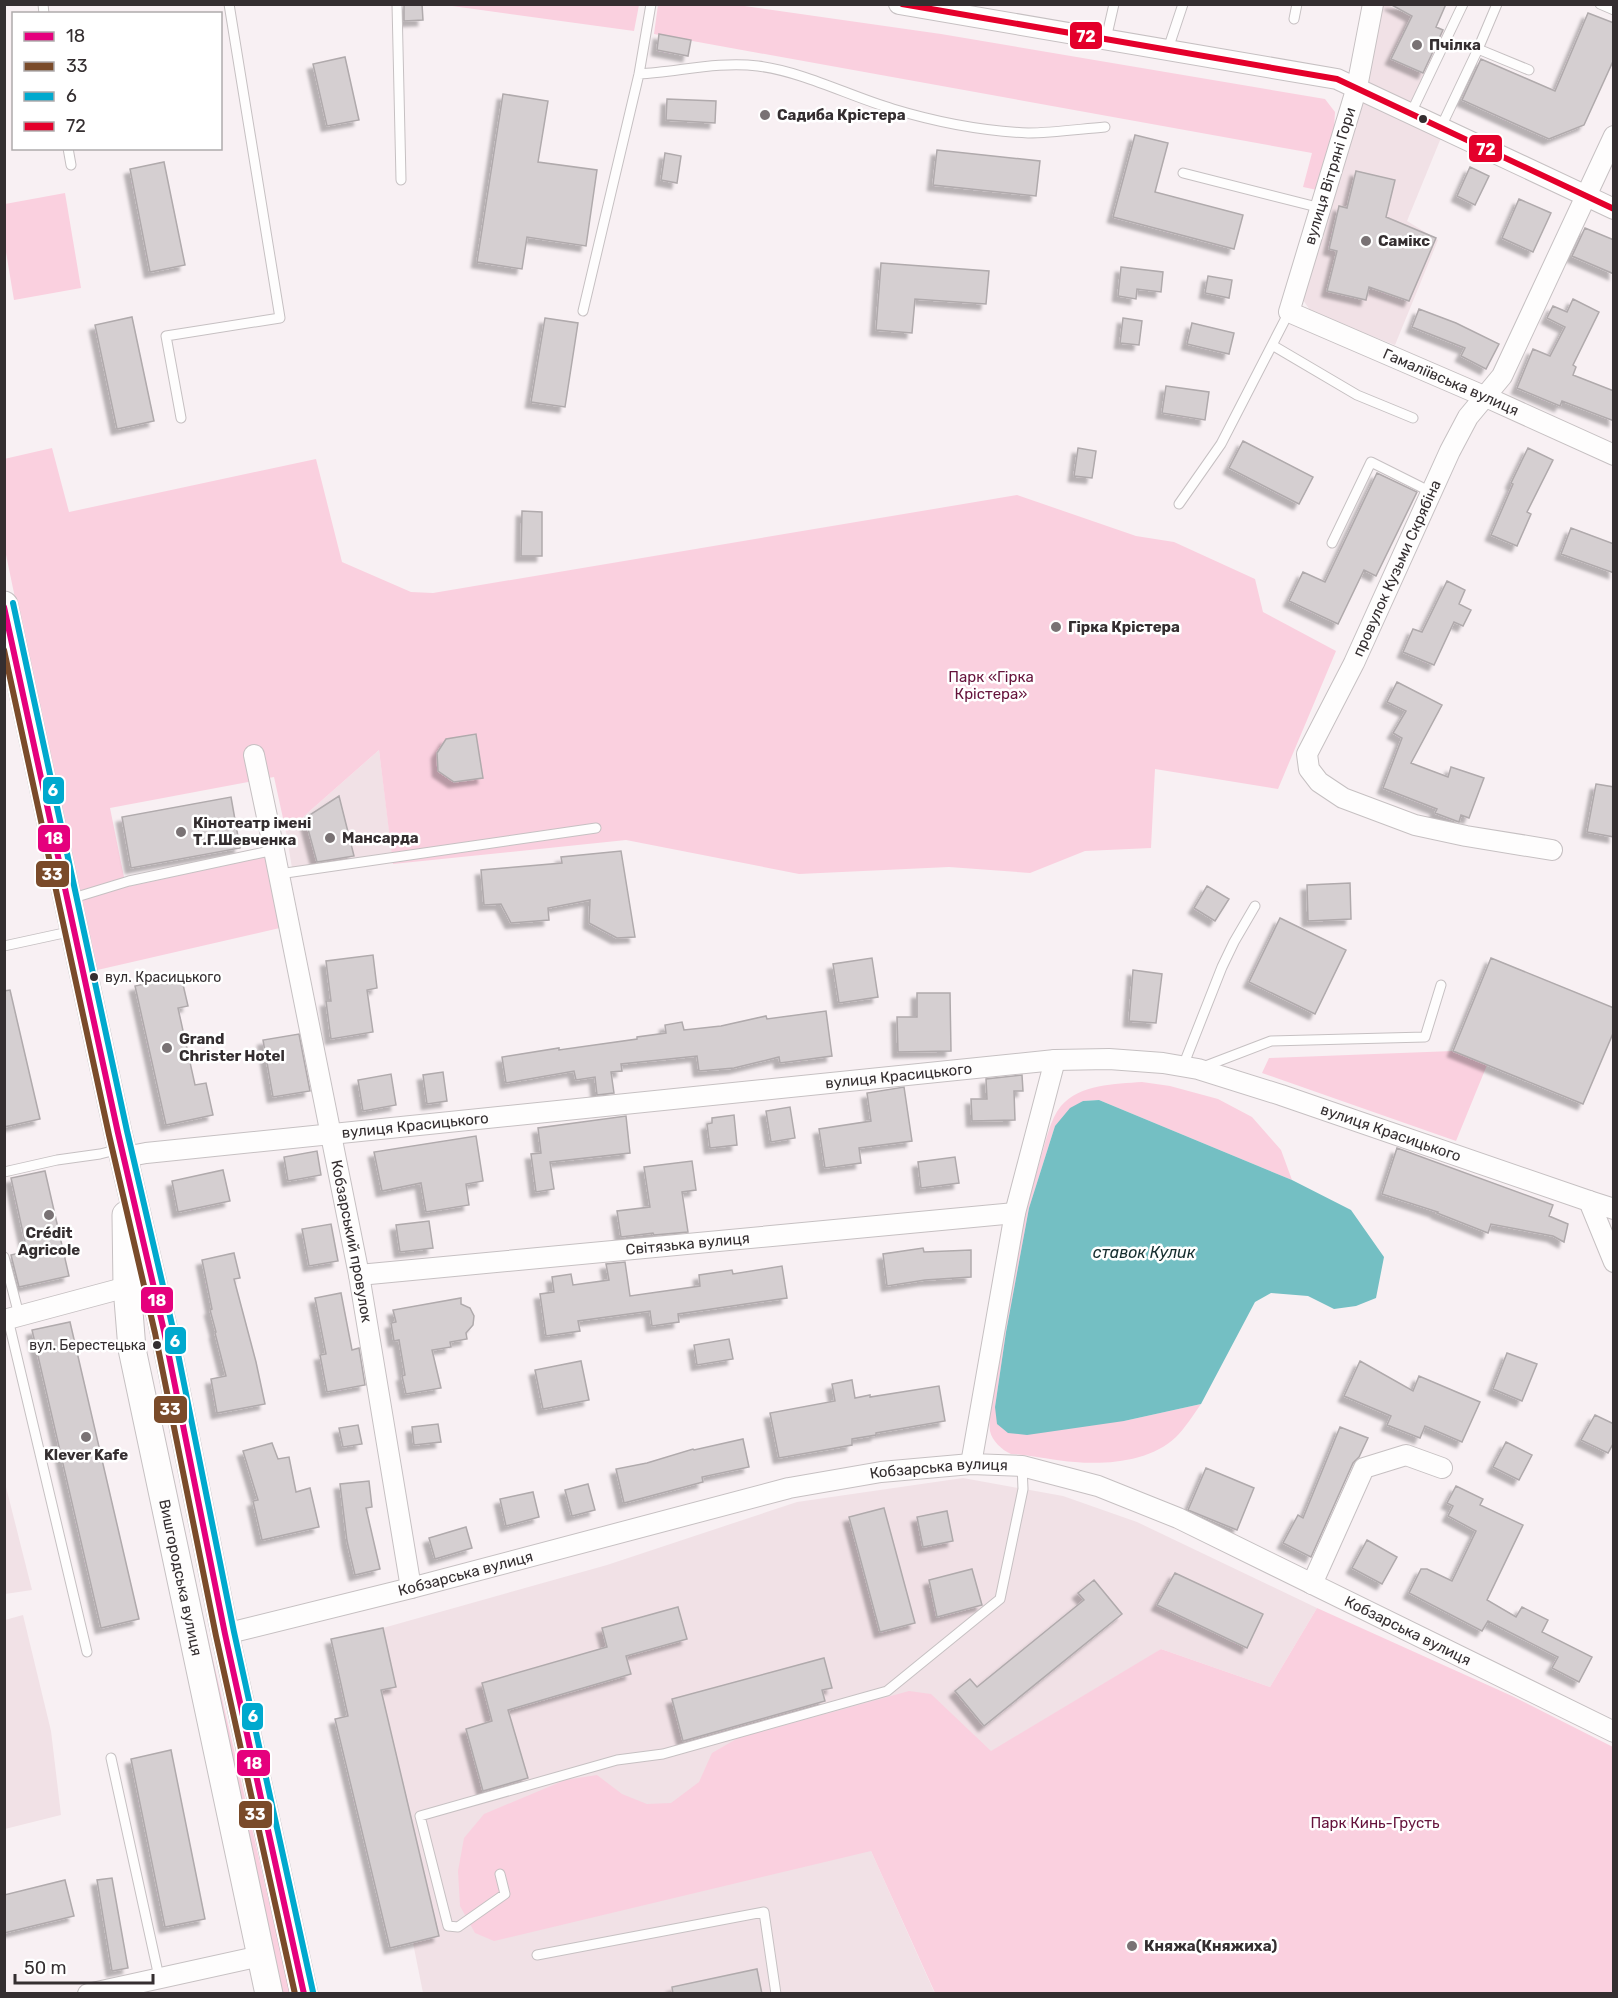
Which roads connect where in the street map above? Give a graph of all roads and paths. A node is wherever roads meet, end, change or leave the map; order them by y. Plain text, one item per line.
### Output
1 (229, 4) edge
2 (397, 4) edge
3 (651, 4) edge
4 (899, 4) edge
5 (1114, 4) edge
6 (1183, 4) edge
7 (1297, 4) edge
8 (1373, 4) edge
9 (1463, 4) edge
10 (1497, 4) edge
11 (1600, 4) edge
12 (947, 8) edge
13 (1614, 10) edge
14 (1294, 19) dead end
15 (1106, 39) junction
16 (1168, 49) junction
17 (1478, 49) junction
18 (1529, 70) dead end
19 (639, 74) junction
20 (1357, 87) junction
21 (1411, 113) junction
22 (1105, 127) dead end
23 (1441, 127) junction
24 (1614, 136) edge
25 (68, 150) edge
26 (71, 165) dead end
27 (1183, 172) dead end
28 (401, 180) dead end
29 (1585, 195) junction
30 (1321, 208) junction
31 (1614, 209) edge
32 (583, 311) dead end
33 (1289, 312) junction
34 (1272, 345) junction
35 (1486, 397) junction
36 (181, 418) dead end
37 (1413, 418) dead end
38 (1614, 455) edge
39 (1431, 492) junction
40 (1179, 504) dead end
41 (1332, 543) dead end
42 (4, 605) edge
43 (254, 755) dead end
44 (596, 828) dead end
45 (274, 850) junction
46 (1552, 850) dead end
47 (279, 874) junction
48 (68, 900) junction
49 (1255, 906) dead end
50 (74, 931) junction
51 (4, 946) edge
52 (1441, 985) dead end
53 (1054, 1060) junction
54 (1191, 1067) junction
55 (331, 1134) junction
56 (124, 1152) junction
57 (4, 1172) edge
58 (1589, 1201) junction
59 (1614, 1209) edge
60 (1015, 1213) junction
61 (4, 1257) edge
62 (1614, 1262) edge
63 (358, 1275) junction
64 (128, 1287) junction
65 (11, 1318) edge
66 (971, 1464) junction
67 (1022, 1466) junction
68 (1442, 1468) dead end
69 (1312, 1584) junction
70 (411, 1588) junction
71 (225, 1634) junction
72 (87, 1652) dead end
73 (1614, 1732) edge
74 (111, 1758) dead end
75 (500, 1874) dead end
76 (537, 1955) dead end
77 (261, 1956) junction
78 (159, 1977) junction
79 (88, 1994) edge
80 (269, 1994) edge
81 (304, 1994) edge
82 (776, 1994) edge

1 - 36 lane
2 - 28 lane
3 - 19 lane
4 - 12 street
5 - 15 lane
6 - 16 lane
7 - 14 lane
8 - 20 street, вулиця Вітряні Гори
9 - 21 lane
10 - 17 lane
11 - 13 lane
12 - 15 street
15 - 16 street
16 - 20 street
17 - 18 lane
17 - 23 lane
19 - 22 lane
19 - 32 lane
20 - 21 street
20 - 30 street, вулиця Вітряні Гори
21 - 23 street
23 - 29 street
24 - 29 street, провулок Кузьми Скрябіна
25 - 26 lane
27 - 30 lane
29 - 31 street
29 - 35 street, провулок Кузьми Скрябіна
30 - 33 street, вулиця Вітряні Гори
33 - 34 lane
33 - 35 street, Гамаліївська вулиця
34 - 37 lane
34 - 40 lane
35 - 38 street, Гамаліївська вулиця
35 - 39 street, провулок Кузьми Скрябіна
39 - 41 lane
39 - 46 street, провулок Кузьми Скрябіна
42 - 48 main road, Вишгородська вулиця
43 - 45 street, Кобзарський провулок
44 - 47 lane
45 - 47 street, Кобзарський провулок
45 - 48 lane
47 - 55 street, Кобзарський провулок
48 - 50 main road, Вишгородська вулиця
49 - 54 lane
50 - 51 lane
50 - 56 main road, Вишгородська вулиця
52 - 54 lane
53 - 54 street, вулиця Красицького
53 - 55 street, вулиця Красицького
53 - 60 street
54 - 58 street, вулиця Красицького
55 - 56 street, вулиця Красицького
55 - 63 street, Кобзарський провулок
56 - 57 lane
56 - 64 main road, Вишгородська вулиця
56 - 71 main road, Вишгородська вулиця
58 - 59 street, вулиця Красицького
58 - 62 street
60 - 63 street, Світязька вулиця
60 - 66 street
61 - 65 lane
63 - 70 street, Кобзарський провулок
64 - 65 street
64 - 77 main road, Вишгородська вулиця
65 - 72 lane
66 - 67 street, Кобзарська вулиця
66 - 70 street, Кобзарська вулиця
67 - 69 street, Кобзарська вулиця
67 - 75 lane
68 - 69 street
69 - 73 street, Кобзарська вулиця
70 - 71 street, Кобзарська вулиця
71 - 81 main road, Вишгородська вулиця
74 - 78 lane
76 - 82 lane
77 - 78 street
77 - 80 main road, Вишгородська вулиця
78 - 79 street

